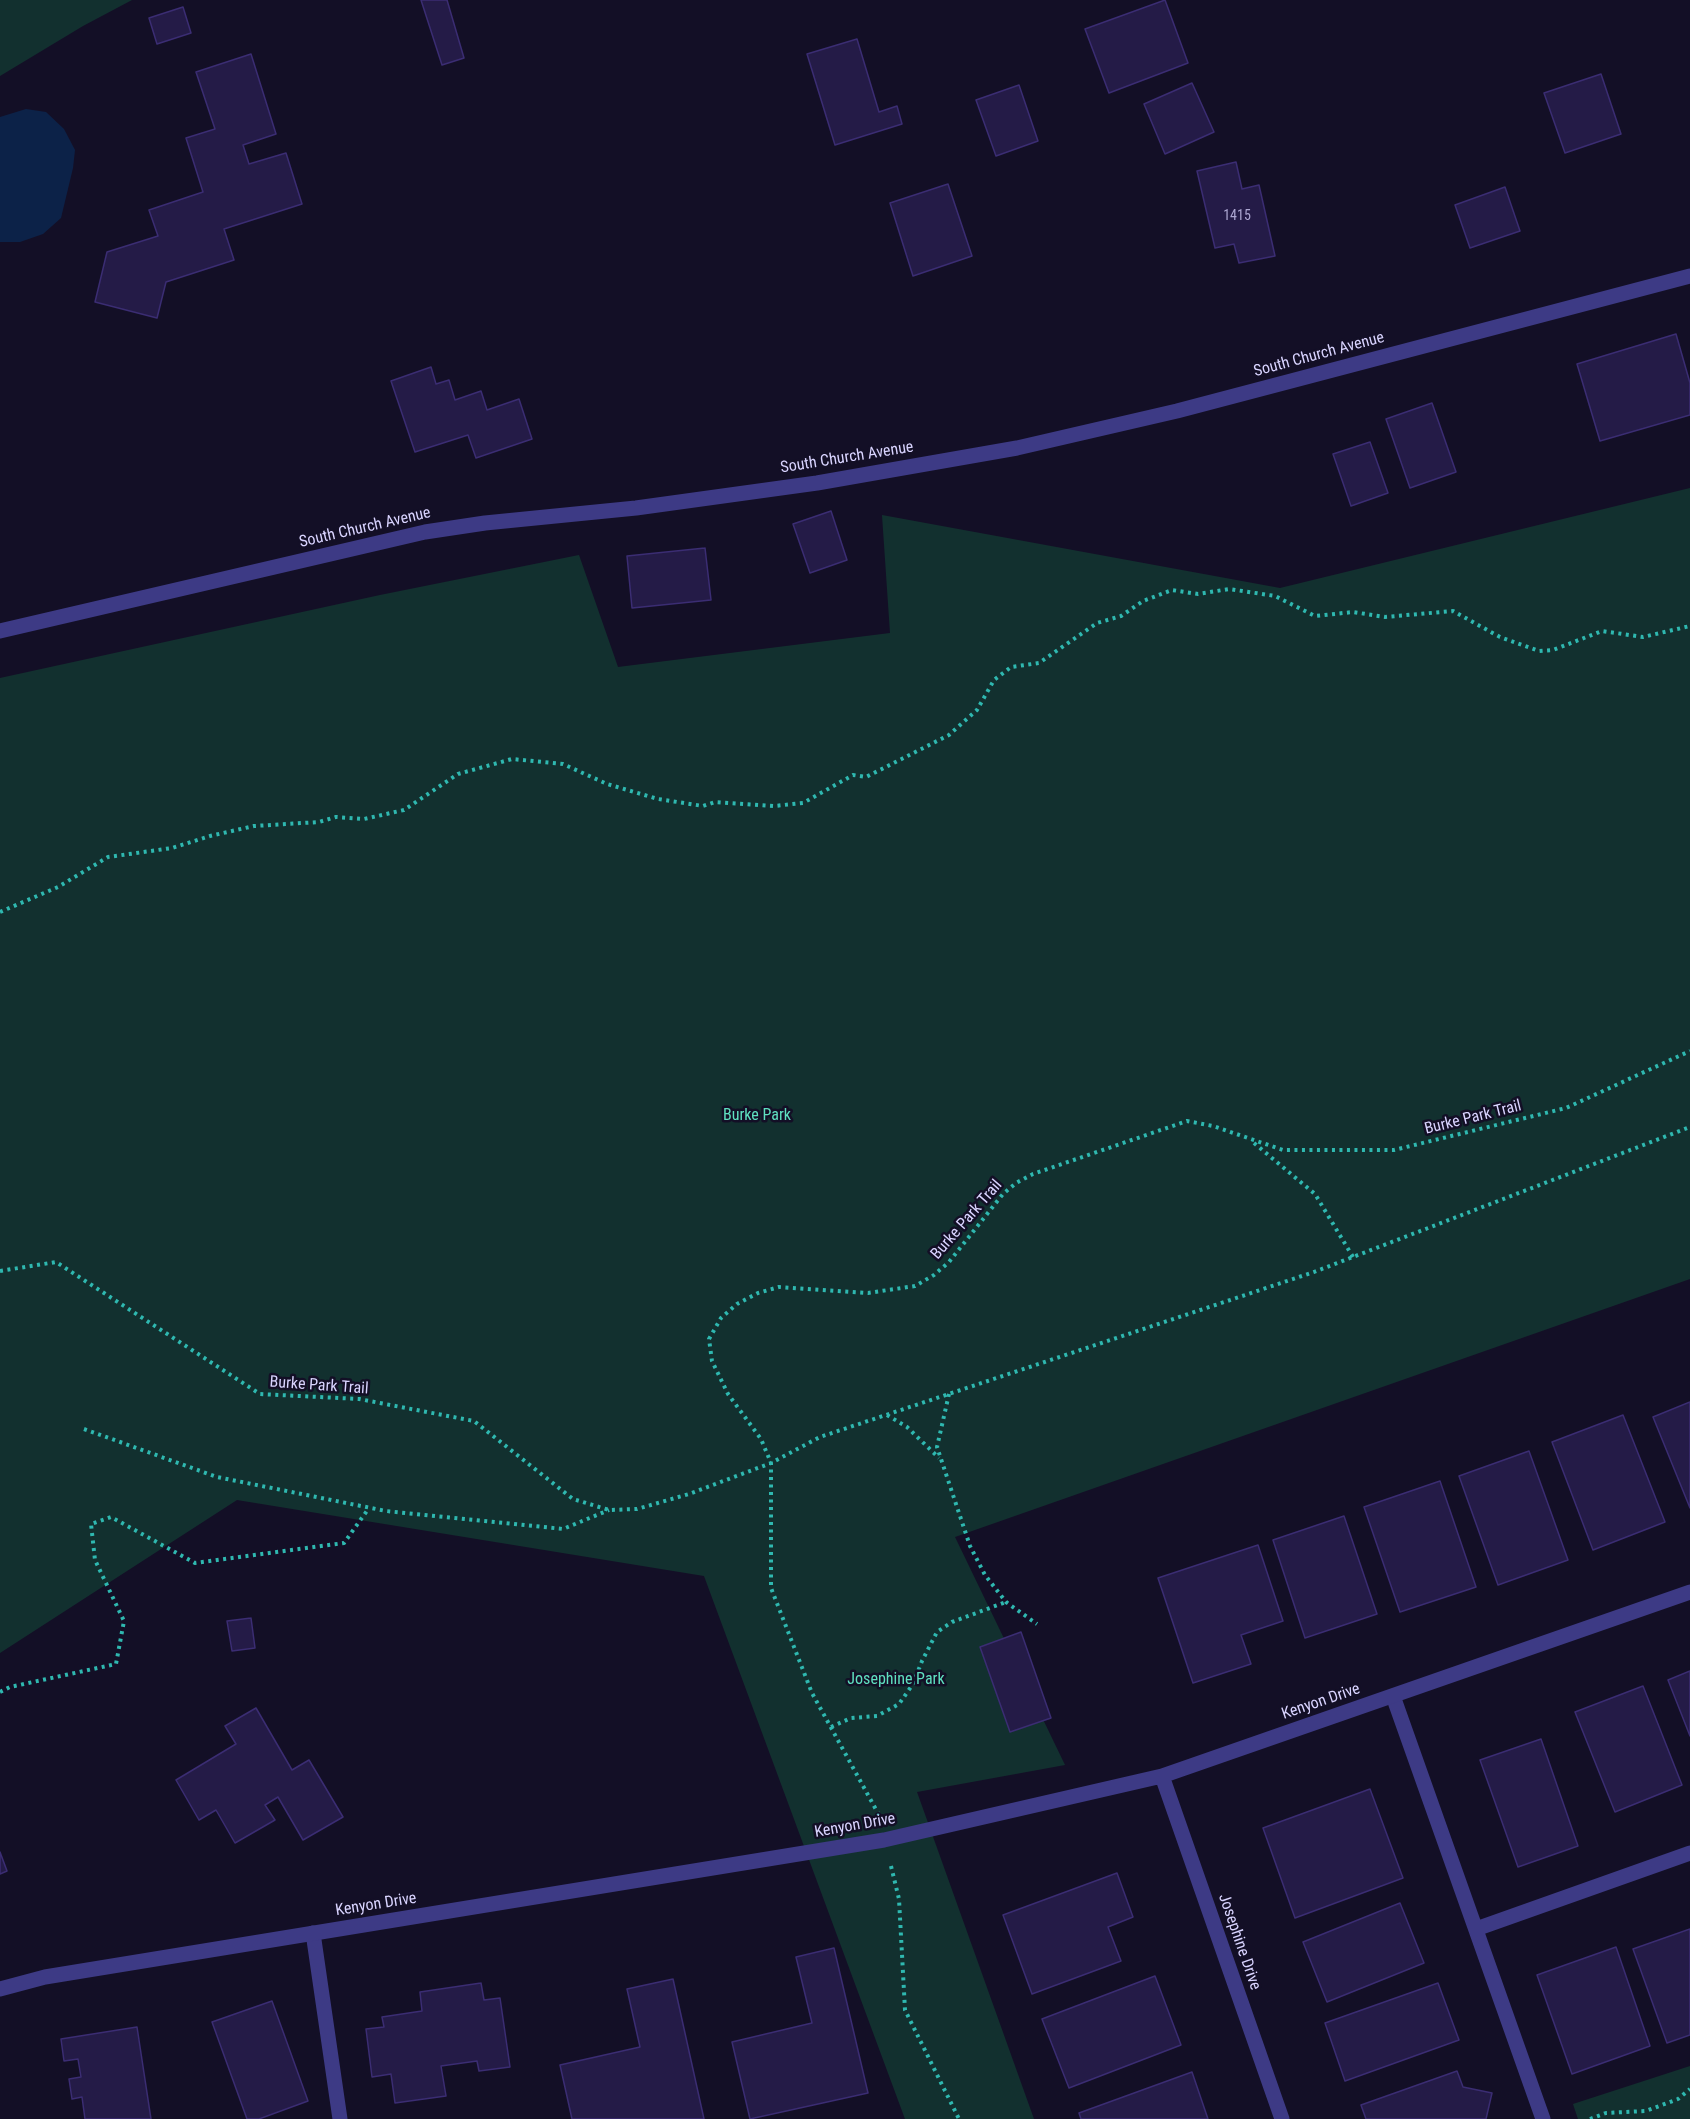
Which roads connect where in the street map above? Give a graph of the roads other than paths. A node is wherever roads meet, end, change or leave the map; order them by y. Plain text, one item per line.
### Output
1 (1690, 276) edge
2 (0, 631) edge
3 (1690, 1592) edge
4 (1393, 1696) junction
5 (1162, 1776) junction
6 (1690, 1853) edge
7 (1476, 1929) junction
8 (313, 1933) junction
9 (0, 1989) edge
10 (339, 2119) edge
11 (1282, 2119) edge
12 (1543, 2119) edge

1 - 2 street, South Church Avenue
3 - 4 street, Kenyon Drive
4 - 5 street, Kenyon Drive
4 - 7 street
5 - 8 street, Kenyon Drive
5 - 11 street, Josephine Drive
6 - 7 street
7 - 12 street
8 - 9 street, Kenyon Drive
8 - 10 street

